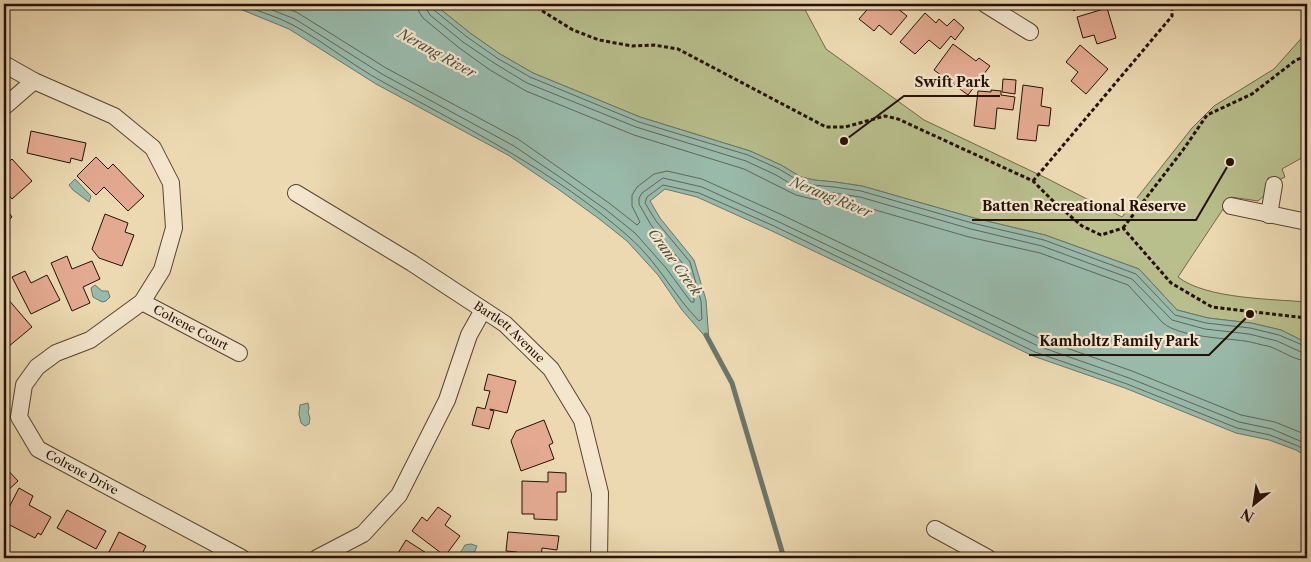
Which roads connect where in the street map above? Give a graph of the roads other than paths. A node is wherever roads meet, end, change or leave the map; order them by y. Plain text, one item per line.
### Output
1 (985, 4) edge
2 (1030, 32) dead end
3 (4, 64) edge
4 (34, 81) junction
5 (4, 107) edge
6 (1274, 185) dead end
7 (296, 193) dead end
8 (1231, 206) dead end
9 (1269, 215) junction
10 (1307, 222) edge
11 (142, 302) junction
12 (483, 310) junction
13 (239, 353) dead end
14 (935, 528) dead end
15 (242, 558) edge
16 (317, 558) edge
17 (599, 558) edge
18 (988, 558) edge

1 - 2 street
3 - 4 street, Colrene Drive
4 - 5 street
4 - 11 street, Colrene Drive
6 - 9 street
7 - 12 street, Bartlett Avenue
8 - 9 street
9 - 10 street
11 - 13 street, Colrene Court
11 - 15 street, Colrene Drive
12 - 16 street
12 - 17 street, Bartlett Avenue
14 - 18 street

